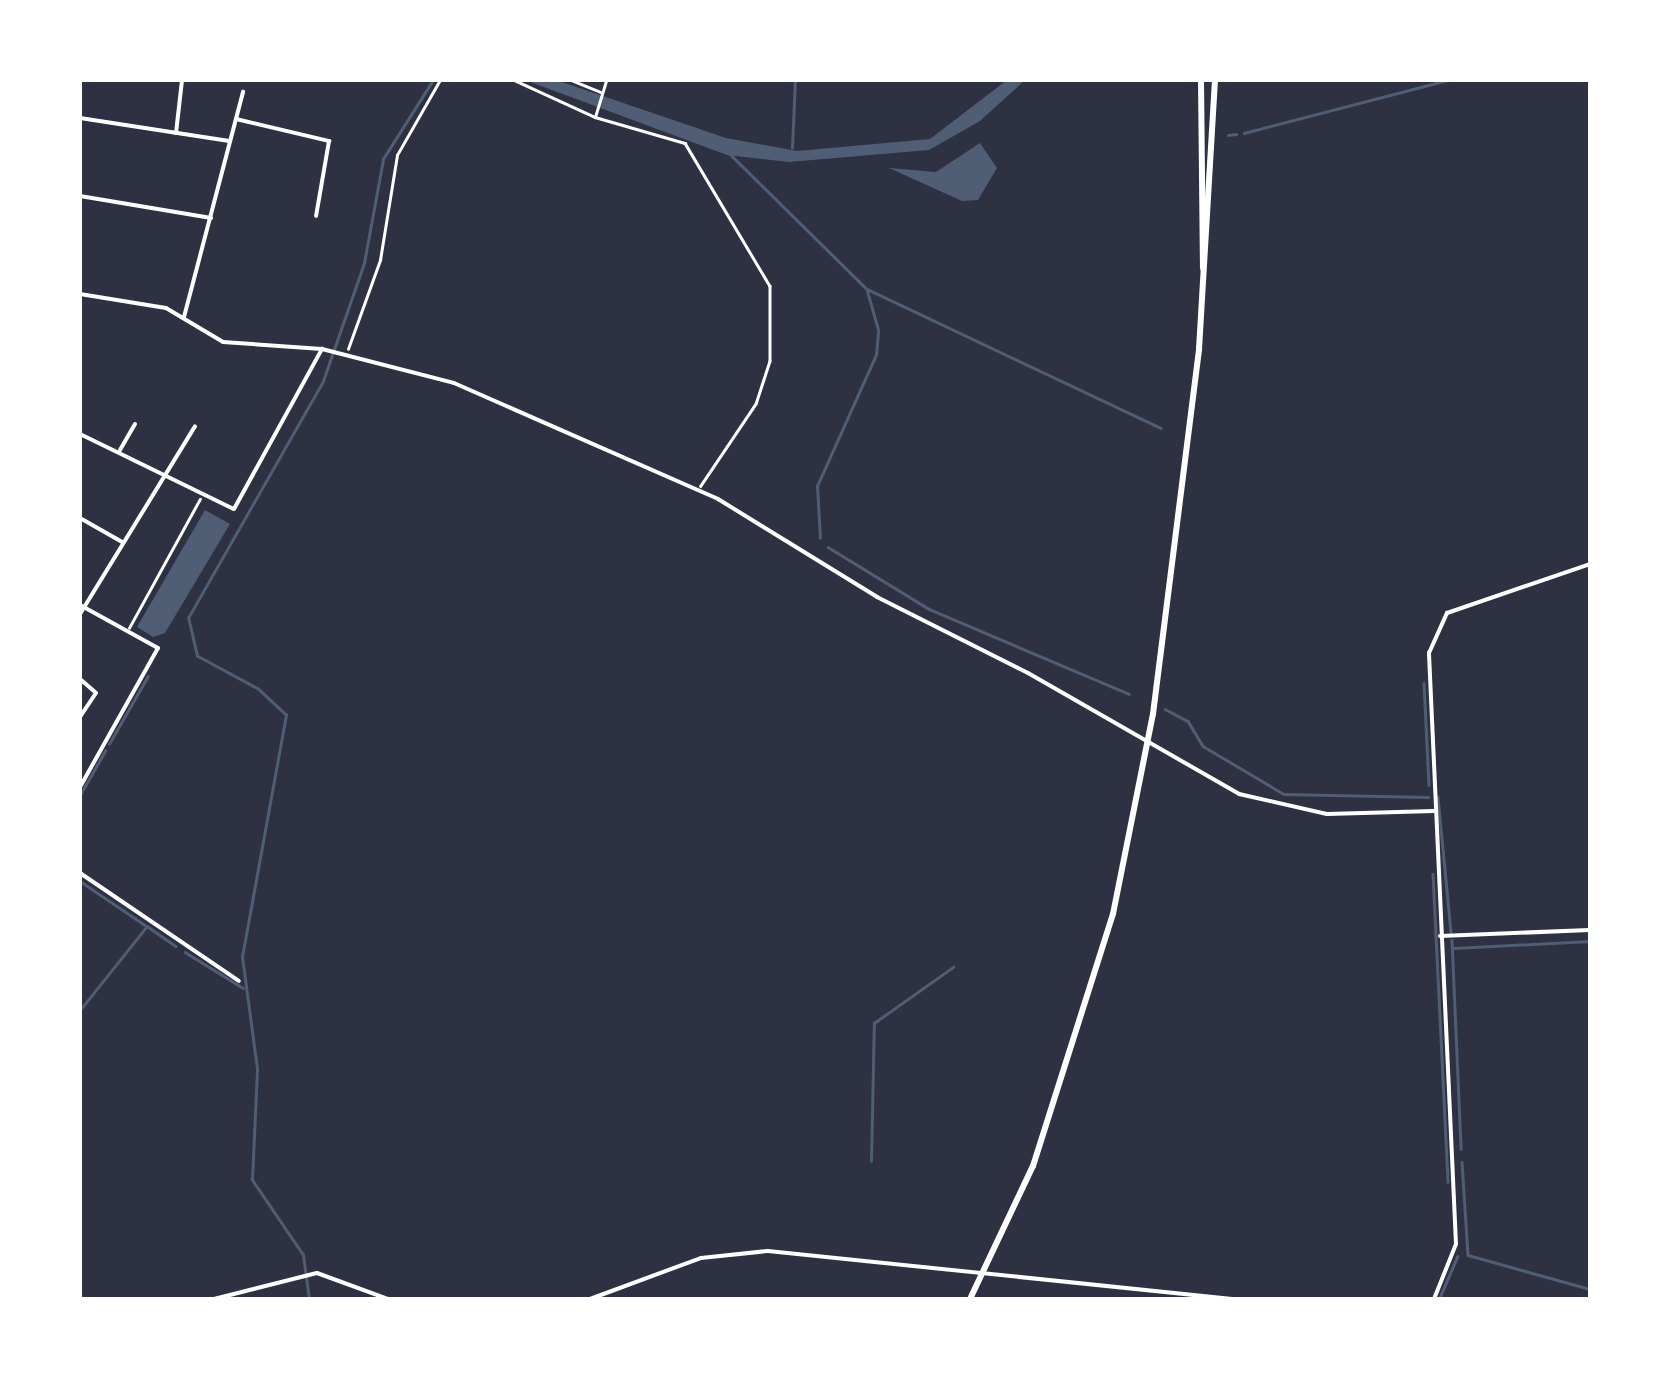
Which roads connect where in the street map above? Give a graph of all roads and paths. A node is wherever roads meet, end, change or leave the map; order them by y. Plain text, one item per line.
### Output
1 (182, 80) edge
2 (440, 80) edge
3 (514, 80) edge
4 (570, 80) edge
5 (606, 80) edge
6 (1201, 80) edge
7 (1215, 80) edge
8 (243, 92) dead end
9 (602, 94) junction
10 (595, 116) junction
11 (80, 118) edge
12 (236, 119) junction
13 (176, 133) junction
14 (230, 141) junction
15 (80, 196) edge
16 (316, 216) dead end
17 (211, 218) junction
18 (1204, 290) junction
19 (80, 294) edge
20 (184, 317) junction
21 (322, 350) junction
22 (344, 355) junction
23 (134, 424) dead end
24 (195, 426) dead end
25 (80, 434) edge
26 (119, 452) junction
27 (167, 474) junction
28 (699, 489) junction
29 (203, 494) junction
30 (80, 518) edge
31 (122, 542) junction
32 (1590, 564) edge
33 (82, 606) edge
34 (80, 614) edge
35 (127, 631) junction
36 (80, 680) edge
37 (80, 718) edge
38 (80, 787) edge
39 (1434, 812) junction
40 (80, 874) edge
41 (1590, 930) edge
42 (1440, 936) junction
43 (239, 982) dead end
44 (214, 1299) edge
45 (388, 1299) edge
46 (592, 1299) edge
47 (970, 1299) edge
48 (1235, 1299) edge
49 (1434, 1299) edge

1 - 13 street
2 - 22 path
3 - 10 path
4 - 9 path
5 - 9 path
6 - 18 main road
7 - 18 main road
8 - 12 street
9 - 10 path
10 - 28 path
11 - 13 street
12 - 14 street
12 - 16 street
13 - 14 street
14 - 17 street
15 - 17 street
17 - 20 street
18 - 47 main road
19 - 20 street
20 - 21 street
21 - 22 street
21 - 29 street
22 - 28 street
23 - 26 street
24 - 27 street
25 - 26 street
26 - 27 street
27 - 29 street
27 - 31 street
28 - 39 street
29 - 35 path
30 - 31 street
31 - 33 street
32 - 39 street
33 - 34 street
33 - 35 street
35 - 38 street
36 - 37 street
39 - 42 street
40 - 43 street
41 - 42 street
42 - 49 street
44 - 45 street
46 - 48 street

